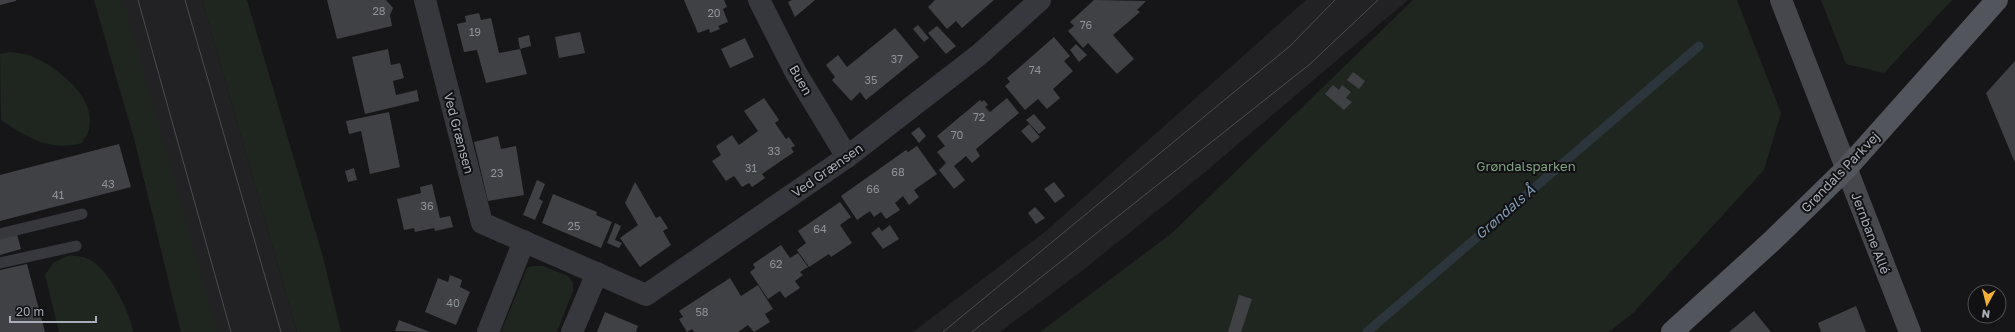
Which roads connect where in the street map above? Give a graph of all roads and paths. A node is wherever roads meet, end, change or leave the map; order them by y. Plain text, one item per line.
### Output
1 (425, 0) edge
2 (760, 0) edge
3 (1040, 0) edge
4 (1781, 0) edge
5 (1997, 0) edge
6 (847, 157) junction
7 (1846, 169) junction
8 (82, 214) dead end
9 (0, 234) edge
10 (524, 241) junction
11 (76, 246) dead end
12 (0, 263) edge
13 (598, 273) junction
14 (488, 332) edge
15 (572, 332) edge
16 (1672, 332) edge
17 (1910, 332) edge

1 - 10 street, Ved Grænsen
2 - 6 street, Buen
3 - 6 street, Ved Grænsen
4 - 7 street, Jernbane Allé
5 - 7 main road, Grøndals Parkvej
6 - 13 street, Ved Grænsen
7 - 16 main road, Grøndals Parkvej
7 - 17 street, Jernbane Allé
8 - 9 lane
10 - 13 street, Ved Grænsen
10 - 14 street
11 - 12 lane
13 - 15 street

